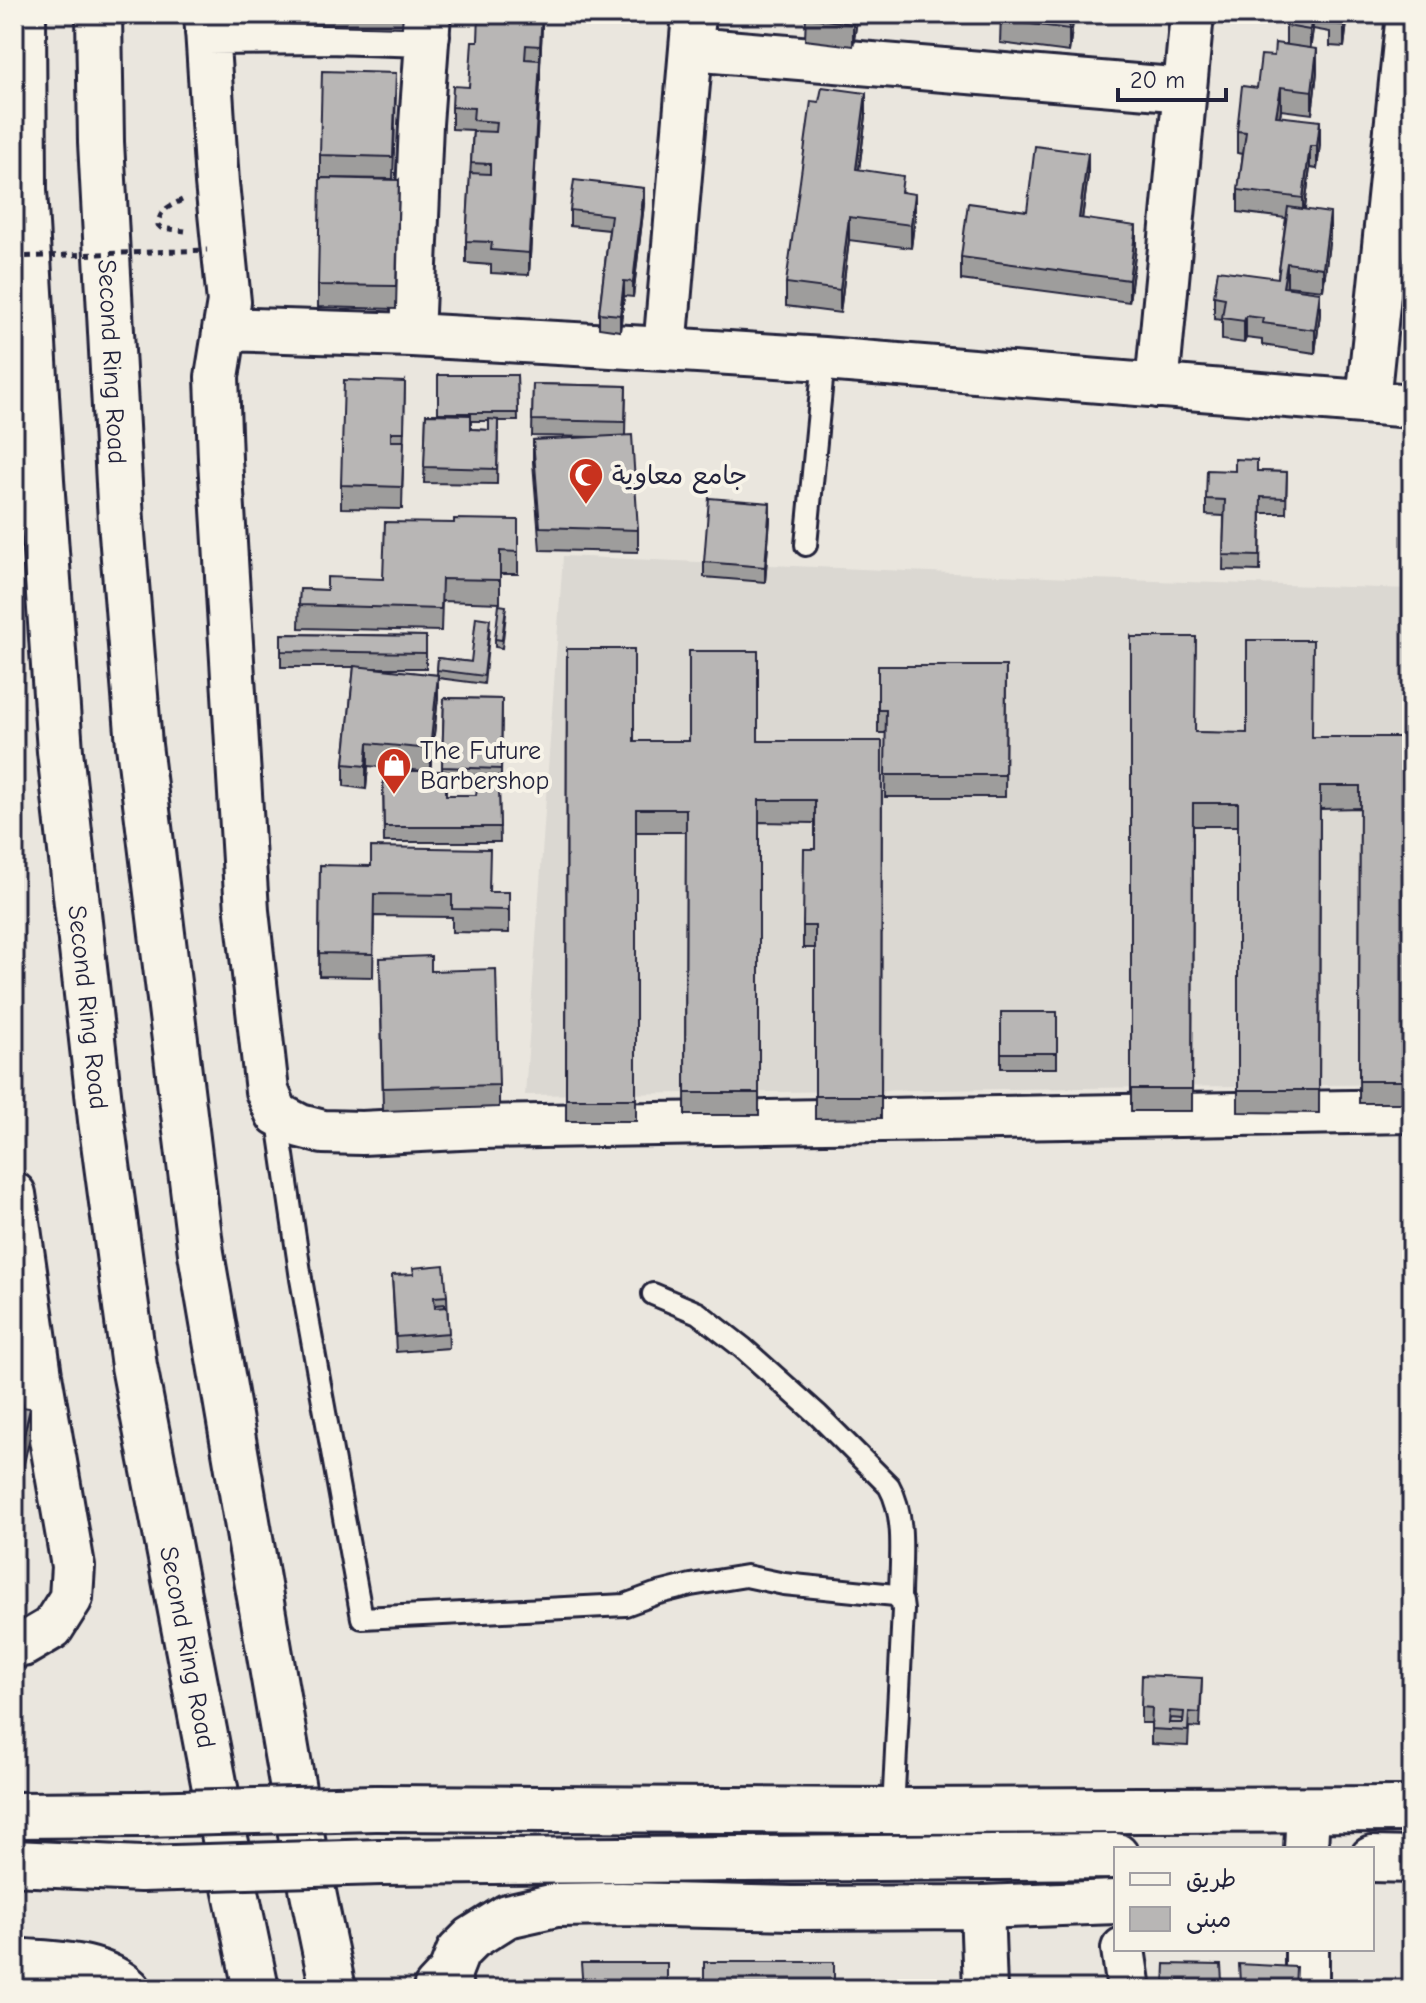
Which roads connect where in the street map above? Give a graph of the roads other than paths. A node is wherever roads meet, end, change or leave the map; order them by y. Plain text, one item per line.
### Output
1 (23, 14) edge
2 (99, 14) edge
3 (1192, 14) edge
4 (1408, 14) edge
5 (206, 24) edge
6 (428, 24) edge
7 (692, 31) edge
8 (1185, 90) junction
9 (224, 329) junction
10 (412, 335) junction
11 (665, 349) junction
12 (824, 359) junction
13 (1157, 386) junction
14 (1368, 401) junction
15 (1412, 406) edge
16 (806, 545) dead end
17 (1412, 1111) edge
18 (277, 1114) junction
19 (14, 1194) edge
20 (653, 1294) dead end
21 (27, 1375) edge
22 (900, 1598) junction
23 (14, 1646) edge
24 (1412, 1809) edge
25 (893, 1811) junction
26 (14, 1815) edge
27 (1307, 1829) edge
28 (1114, 1856) edge
29 (1374, 1859) edge
30 (1412, 1860) edge
31 (14, 1863) edge
32 (1114, 1903) edge
33 (982, 1907) junction
34 (1123, 1951) edge
35 (1307, 1951) edge
36 (14, 1960) edge
37 (445, 1984) edge
38 (129, 1989) edge
39 (256, 1989) edge
40 (333, 1989) edge
41 (985, 1989) edge
42 (1129, 1989) edge
43 (1307, 1989) edge

1 - 39 main road, Second Ring Road
2 - 40 main road, Second Ring Road
3 - 8 street
4 - 14 street
5 - 6 street
5 - 9 street
6 - 10 street
7 - 8 street
7 - 11 street
8 - 13 street
9 - 10 street
9 - 18 street
10 - 11 street
11 - 12 street
12 - 13 street
12 - 16 lane
13 - 14 street
14 - 15 street
17 - 18 street
18 - 22 lane
19 - 21 street
20 - 22 lane
21 - 23 street
22 - 25 lane
24 - 27 main road
25 - 26 main road, bridge
25 - 27 main road
28 - 31 main road, bridge
29 - 30 main road
32 - 33 street
33 - 37 street
33 - 41 street
34 - 42 street
35 - 43 street
36 - 38 street

